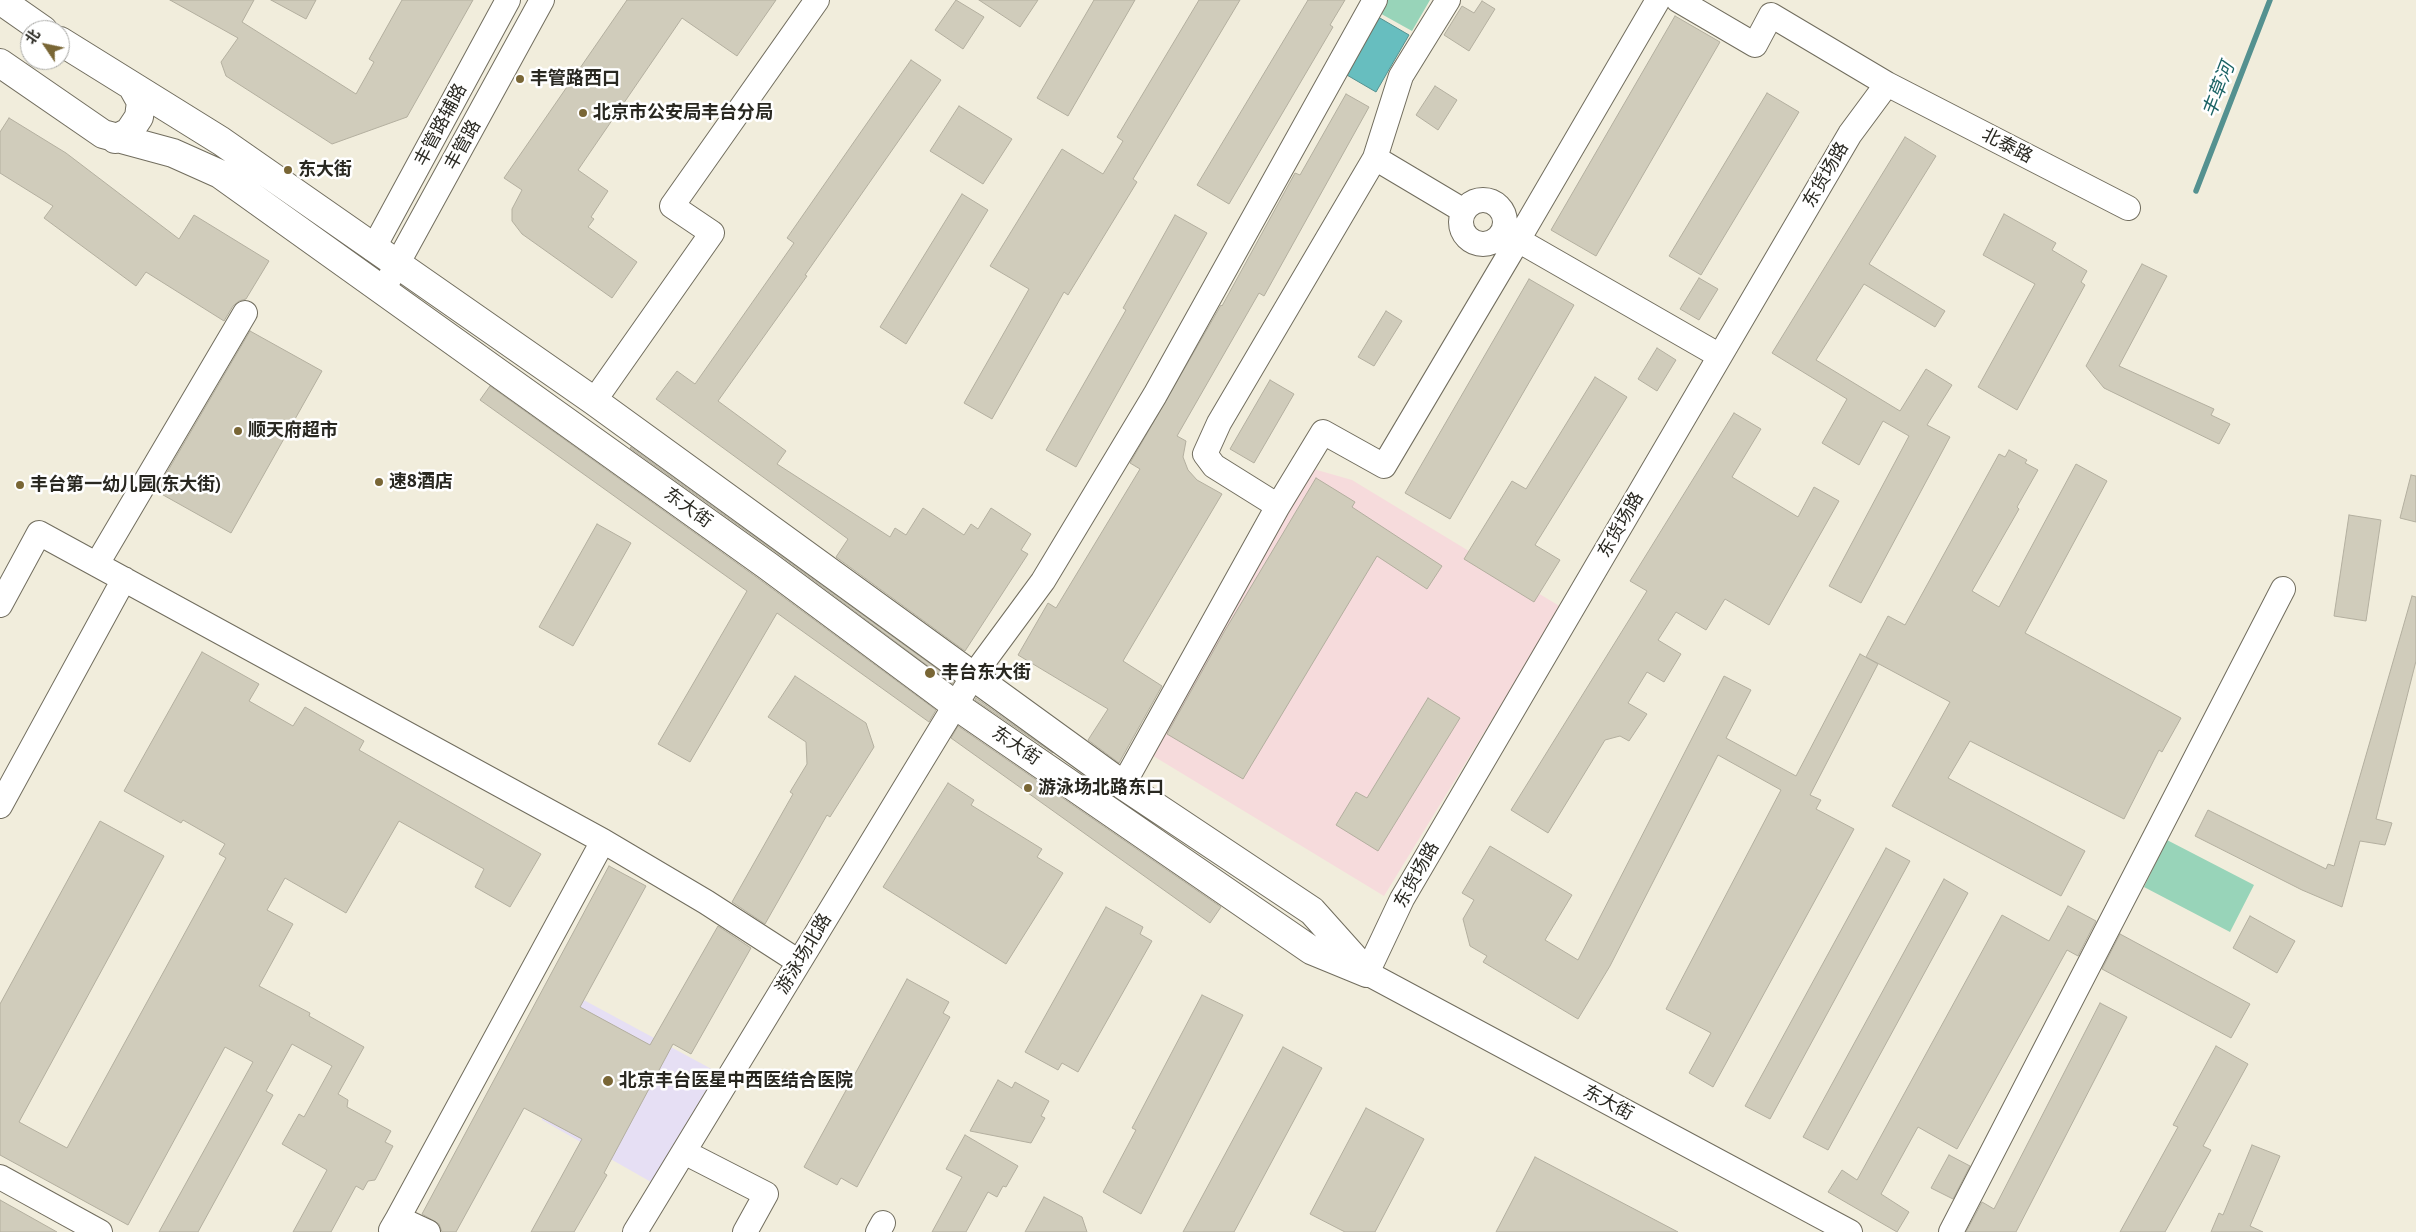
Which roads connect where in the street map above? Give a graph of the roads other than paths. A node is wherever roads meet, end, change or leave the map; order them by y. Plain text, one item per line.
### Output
1 (508, 0) edge
2 (542, 0) edge
3 (818, 0) edge
4 (1375, 0) edge
5 (1448, 0) edge
6 (1658, 0) edge
7 (1678, 0) edge
8 (7, 2) edge
9 (31, 20) edge
10 (70, 47) edge
11 (0, 62) edge
12 (1887, 84) junction
13 (132, 86) junction
14 (115, 139) junction
15 (1375, 158) junction
16 (2128, 208) dead end
17 (1510, 236) junction
18 (373, 249) junction
19 (397, 265) junction
20 (384, 290) junction
21 (245, 312) dead end
22 (1720, 356) junction
23 (594, 402) junction
24 (1278, 506) junction
25 (97, 564) junction
26 (124, 579) junction
27 (2283, 589) dead end
28 (0, 605) edge
29 (972, 676) junction
30 (955, 705) junction
31 (1123, 785) junction
32 (0, 806) edge
33 (603, 840) junction
34 (799, 962) junction
35 (1367, 973) junction
36 (684, 1152) junction
37 (0, 1177) edge
38 (394, 1225) edge
39 (100, 1232) edge
40 (428, 1232) edge
41 (635, 1232) edge
42 (745, 1232) edge
43 (1850, 1232) edge
44 (1951, 1232) edge

1 - 18 street, 丰管路辅路
2 - 19 street, 丰管路
3 - 23 street
4 - 29 street, 游泳场北路
5 - 15 street
6 - 17 street
7 - 12 street, 北泰路
8 - 9 main road
10 - 13 main road, 东大街
11 - 14 main road, 东大街
12 - 16 street, 北泰路
12 - 22 street, 东货场路
13 - 14 main road
13 - 18 main road, 东大街
14 - 20 main road, 东大街
15 - 17 street
15 - 24 street
17 - 22 street
17 - 24 street
18 - 19 main road, 东大街
19 - 20 street, 丰管路
19 - 23 main road, 东大街
20 - 30 main road, 东大街
21 - 25 street
22 - 35 street, 东货场路
23 - 29 main road, 东大街
24 - 31 street
25 - 26 street
25 - 28 street
26 - 32 street
26 - 33 street
27 - 44 street
29 - 30 street, 游泳场北路
29 - 31 main road, 东大街
30 - 34 street, 游泳场北路
30 - 35 main road, 东大街
31 - 35 main road, 东大街
33 - 34 street
33 - 38 street
34 - 36 street, 游泳场北路
35 - 43 street, 东大街
36 - 41 street, 游泳场北路
36 - 42 street
37 - 39 street
38 - 40 street

